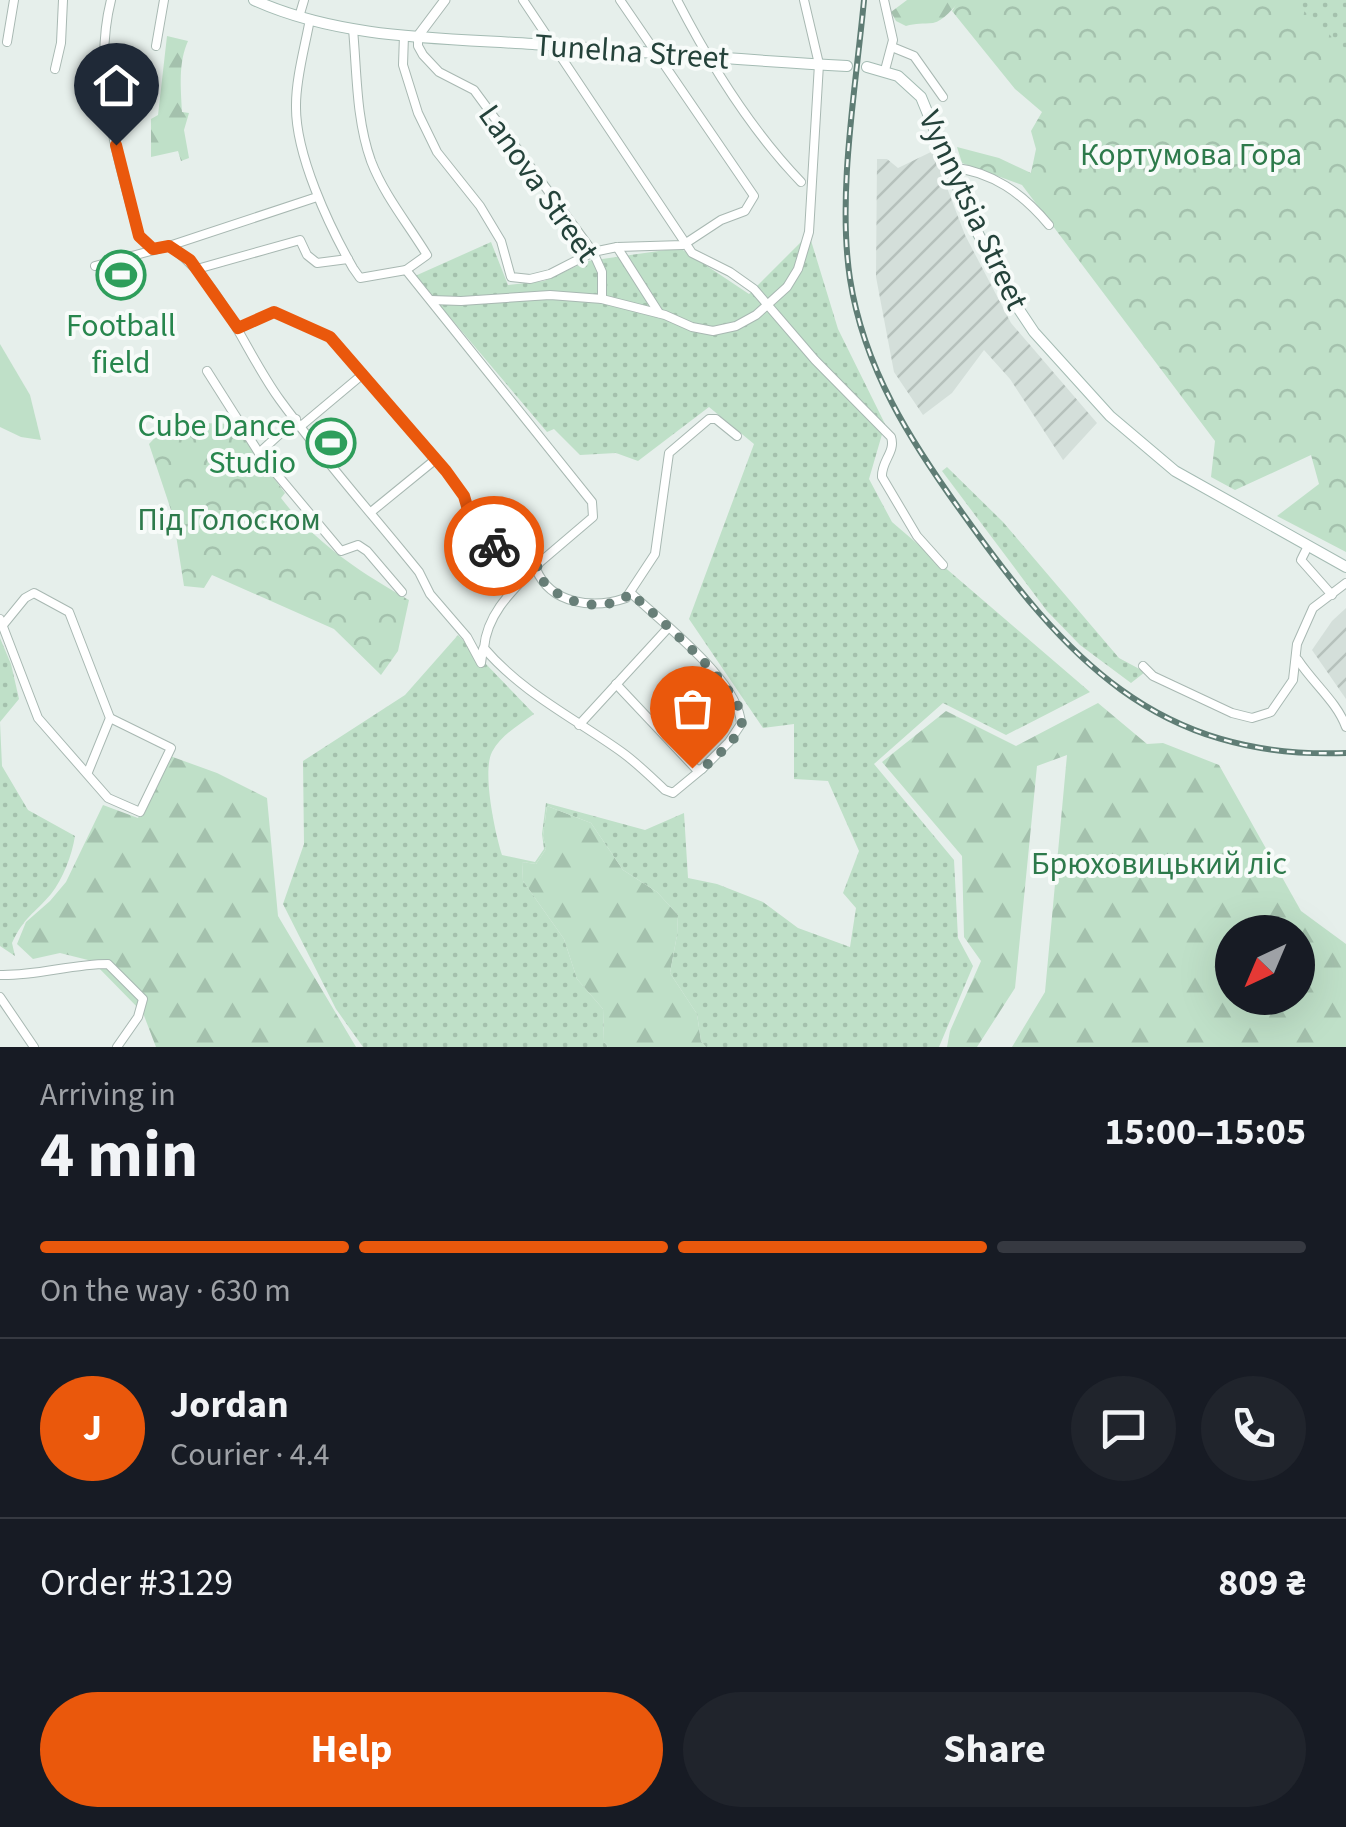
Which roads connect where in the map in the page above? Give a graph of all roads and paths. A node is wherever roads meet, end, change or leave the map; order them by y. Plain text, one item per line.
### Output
1 (14, 0) edge
2 (63, 0) edge
3 (111, 0) edge
4 (164, 0) edge
5 (254, 0) edge
6 (304, 0) edge
7 (445, 0) edge
8 (524, 0) edge
9 (620, 0) edge
10 (677, 0) edge
11 (804, 0) edge
12 (884, 0) edge
13 (305, 18) junction
14 (353, 29) junction
15 (404, 35) junction
16 (418, 36) junction
17 (8, 42) dead end
18 (156, 46) dead end
19 (555, 46) junction
20 (892, 47) junction
21 (658, 54) junction
22 (709, 59) junction
23 (819, 64) junction
24 (847, 66) dead end
25 (867, 67) dead end
26 (55, 69) dead end
27 (886, 70) junction
28 (942, 97) dead end
29 (951, 167) junction
30 (802, 182) dead end
31 (317, 197) junction
32 (1048, 225) dead end
33 (685, 244) junction
34 (169, 246) junction
35 (616, 247) junction
36 (153, 249) junction
37 (594, 252) junction
38 (348, 259) junction
39 (94, 266) dead end
40 (197, 270) junction
41 (406, 270) junction
42 (510, 277) junction
43 (514, 296) junction
44 (428, 299) junction
45 (602, 299) junction
46 (766, 305) junction
47 (658, 314) junction
48 (238, 328) junction
49 (207, 371) dead end
50 (363, 374) junction
51 (298, 422) junction
52 (736, 436) dead end
53 (259, 453) junction
54 (436, 458) junction
55 (371, 512) junction
56 (1308, 546) junction
57 (539, 563) junction
58 (943, 565) dead end
59 (1346, 567) edge
60 (1346, 584) edge
61 (402, 592) dead end
62 (631, 593) junction
63 (1332, 595) junction
64 (2, 622) edge
65 (668, 628) junction
66 (484, 648) junction
67 (1298, 660) junction
68 (1143, 666) dead end
69 (616, 684) junction
70 (110, 718) junction
71 (579, 725) junction
72 (1346, 727) edge
73 (702, 769) junction
74 (88, 772) junction
75 (0, 975) edge
76 (0, 997) edge
77 (34, 1047) edge
78 (117, 1047) edge

1 - 17 street
2 - 26 street
3 - 36 street
4 - 18 street
5 - 13 main road, Tunelna Street
6 - 13 street
7 - 16 street
8 - 19 street
9 - 21 street
10 - 22 street
11 - 23 street
12 - 20 street
13 - 14 main road, Tunelna Street
13 - 31 street
14 - 15 main road, Tunelna Street
14 - 41 street
15 - 16 main road, Tunelna Street
15 - 42 street
16 - 19 main road, Tunelna Street
16 - 37 street, Lanova Street
19 - 21 main road, Tunelna Street
19 - 33 street
20 - 27 street
20 - 28 street
21 - 22 main road, Tunelna Street
21 - 33 street
22 - 23 main road, Tunelna Street
22 - 30 street
23 - 24 main road, Tunelna Street
23 - 46 street
25 - 27 main road
27 - 29 main road, Vynnytsia Street
29 - 32 street
29 - 56 main road, Vynnytsia Street
31 - 34 street
31 - 38 street
33 - 35 street
33 - 46 street
34 - 36 street
34 - 40 street
35 - 37 street
35 - 47 street
36 - 39 street
37 - 42 street
37 - 45 street, Lanova Street
38 - 40 street
38 - 41 street
40 - 48 street
41 - 44 street
42 - 43 street
43 - 44 street
43 - 45 street
44 - 57 street
45 - 47 street
46 - 47 street
46 - 58 street
48 - 50 street
48 - 51 street
49 - 53 street
50 - 51 street
50 - 54 street
51 - 53 street
51 - 55 street
52 - 62 street
53 - 61 street
54 - 55 street
54 - 57 street
55 - 66 street
56 - 59 main road, Vynnytsia Street
56 - 63 street
57 - 62 street
57 - 66 street
60 - 63 street
62 - 65 street
63 - 67 street
64 - 70 street
64 - 74 street
65 - 69 street
65 - 73 street
66 - 71 street
67 - 68 street
67 - 72 street
69 - 71 street
69 - 73 street
70 - 74 street
70 - 74 street
71 - 73 street
75 - 78 street
76 - 77 street

